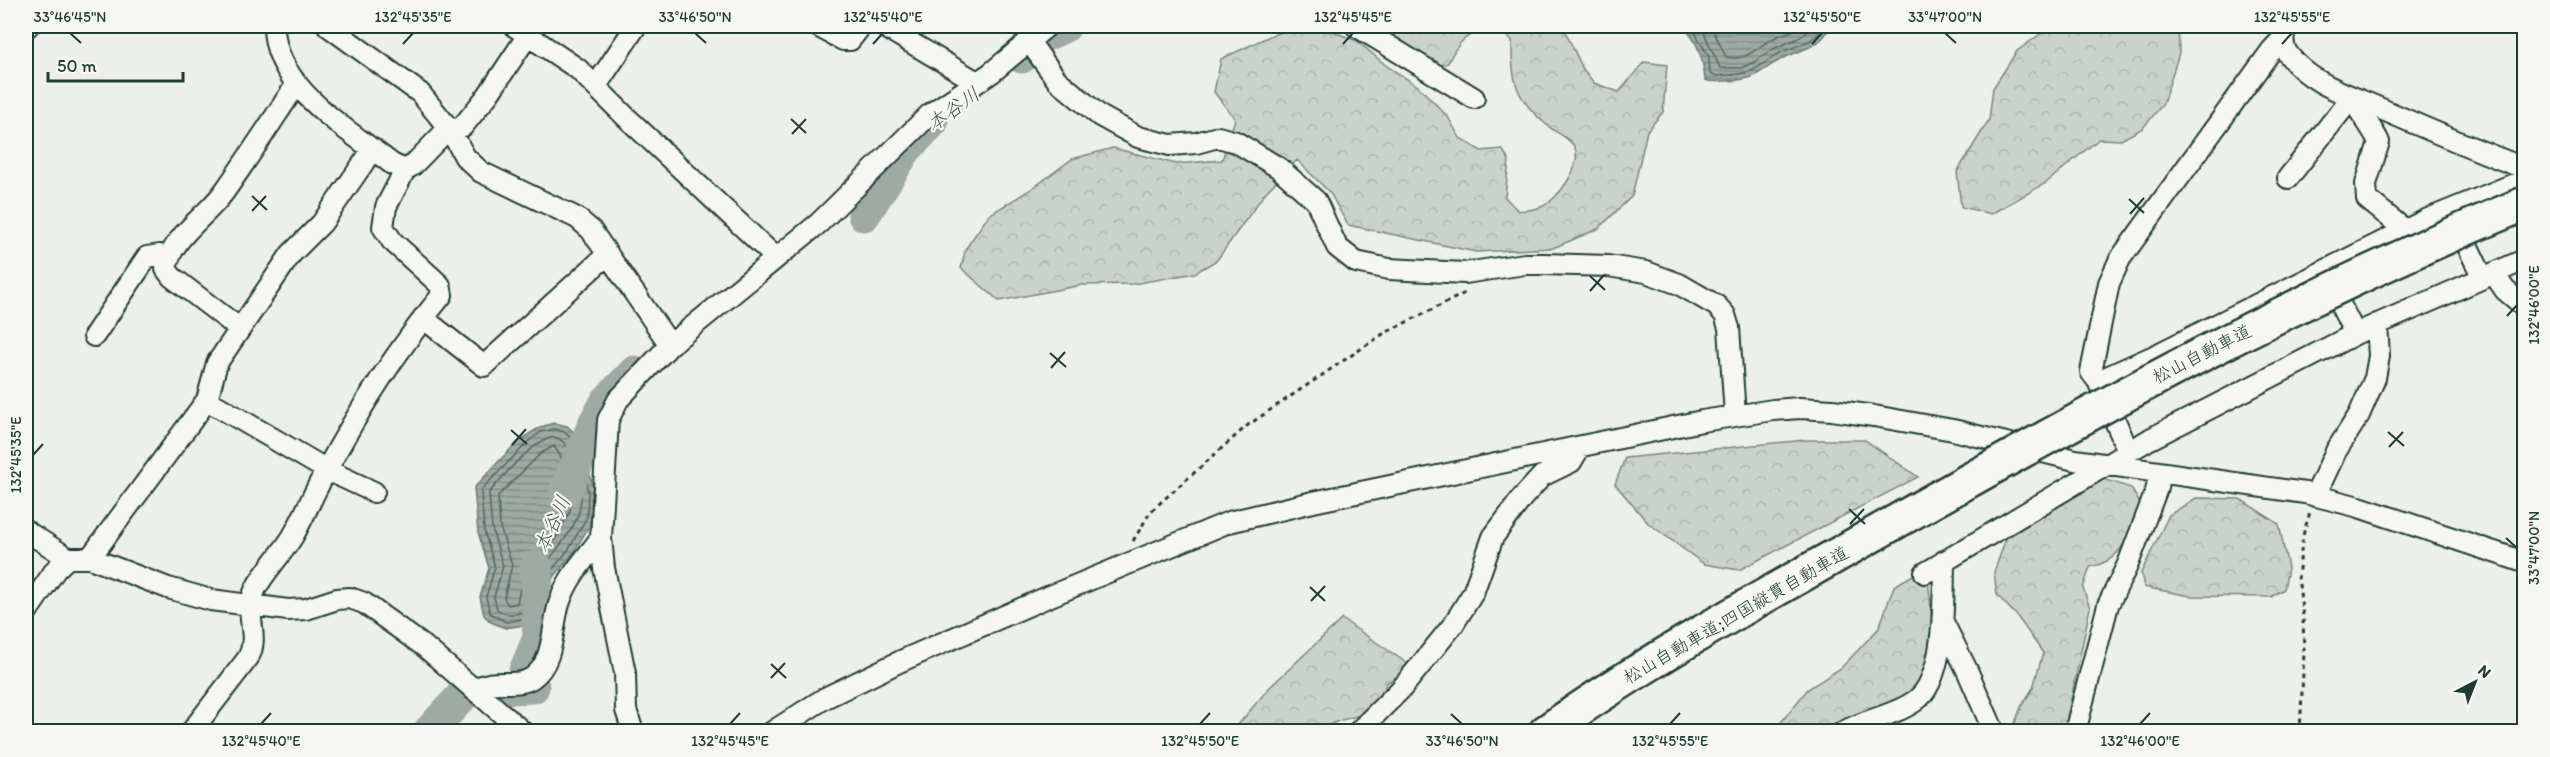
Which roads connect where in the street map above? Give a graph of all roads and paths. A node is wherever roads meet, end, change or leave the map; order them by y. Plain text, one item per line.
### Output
1 (274, 26) edge
2 (328, 26) edge
3 (636, 26) edge
4 (817, 26) edge
5 (861, 26) edge
6 (883, 26) edge
7 (1047, 26) edge
8 (1356, 26) edge
9 (521, 30) edge
10 (2284, 32) edge
11 (1028, 40) junction
12 (977, 82) junction
13 (296, 85) junction
14 (596, 86) junction
15 (2352, 97) junction
16 (1474, 98) dead end
17 (451, 131) junction
18 (373, 149) junction
19 (2524, 168) edge
20 (405, 170) junction
21 (2288, 178) dead end
22 (2524, 180) edge
23 (2524, 204) edge
24 (2451, 210) junction
25 (2404, 230) junction
26 (608, 254) junction
27 (776, 258) junction
28 (168, 259) junction
29 (2524, 260) edge
30 (2323, 270) junction
31 (2488, 276) junction
32 (1467, 292) dead end
33 (2524, 306) edge
34 (423, 318) junction
35 (2377, 324) junction
36 (240, 329) junction
37 (2355, 334) junction
38 (94, 336) dead end
39 (670, 345) junction
40 (2098, 381) junction
41 (207, 399) junction
42 (1735, 415) junction
43 (1580, 447) junction
44 (2128, 451) junction
45 (2106, 466) junction
46 (327, 470) junction
47 (2160, 473) junction
48 (374, 492) dead end
49 (2315, 496) junction
50 (1890, 525) joint
51 (26, 531) edge
52 (601, 538) junction
53 (1132, 544) dead end
54 (68, 558) junction
55 (90, 558) junction
56 (1944, 561) junction
57 (2524, 562) edge
58 (1925, 573) dead end
59 (249, 606) junction
60 (26, 613) edge
61 (1943, 622) junction
62 (474, 690) junction
63 (1584, 705) junction
64 (191, 732) edge
65 (524, 732) edge
66 (633, 732) edge
67 (772, 732) edge
68 (1358, 732) edge
69 (1533, 732) edge
70 (1546, 732) edge
71 (1843, 732) edge
72 (1994, 732) edge
73 (2075, 732) edge
74 (2300, 732) edge

1 - 13 street
2 - 17 street
3 - 14 street
4 - 5 street
6 - 12 street
7 - 11 street
8 - 16 street
9 - 14 street
9 - 17 street
10 - 15 street
10 - 40 street
11 - 12 street
11 - 42 street
12 - 27 street
13 - 18 street
13 - 28 street
14 - 27 street
15 - 19 street
15 - 21 street
15 - 25 street
17 - 20 street
17 - 26 street
18 - 20 street
18 - 36 street
20 - 34 street
22 - 24 street
23 - 50 highway, 松山自動車道, bridge
24 - 25 street
24 - 31 street
25 - 30 street
26 - 34 street
26 - 39 street
27 - 39 street
28 - 36 street
28 - 38 street
29 - 31 street
30 - 37 street
30 - 40 street
31 - 33 street
31 - 35 street
32 - 53 path
34 - 46 street
35 - 37 street
35 - 49 street
36 - 41 street
37 - 44 street
39 - 52 street
40 - 44 street
41 - 46 street
41 - 55 street
42 - 43 street
42 - 45 street
43 - 67 street
43 - 68 street
44 - 45 street
45 - 47 street
45 - 56 street
46 - 48 street
46 - 59 street
47 - 49 street
47 - 73 street
49 - 57 street
49 - 74 path
50 - 63 highway, 松山自動車道;四国縦貫自動車道
51 - 54 street
52 - 62 street
52 - 66 street
54 - 55 street
54 - 60 street
55 - 59 street
56 - 58 street
56 - 61 street
59 - 62 street
59 - 64 street
61 - 71 street
61 - 72 street
62 - 65 street
63 - 69 highway, 松山自動車道;四国縦貫自動車道
63 - 70 highway, 松山自動車道;四国縦貫自動車道

